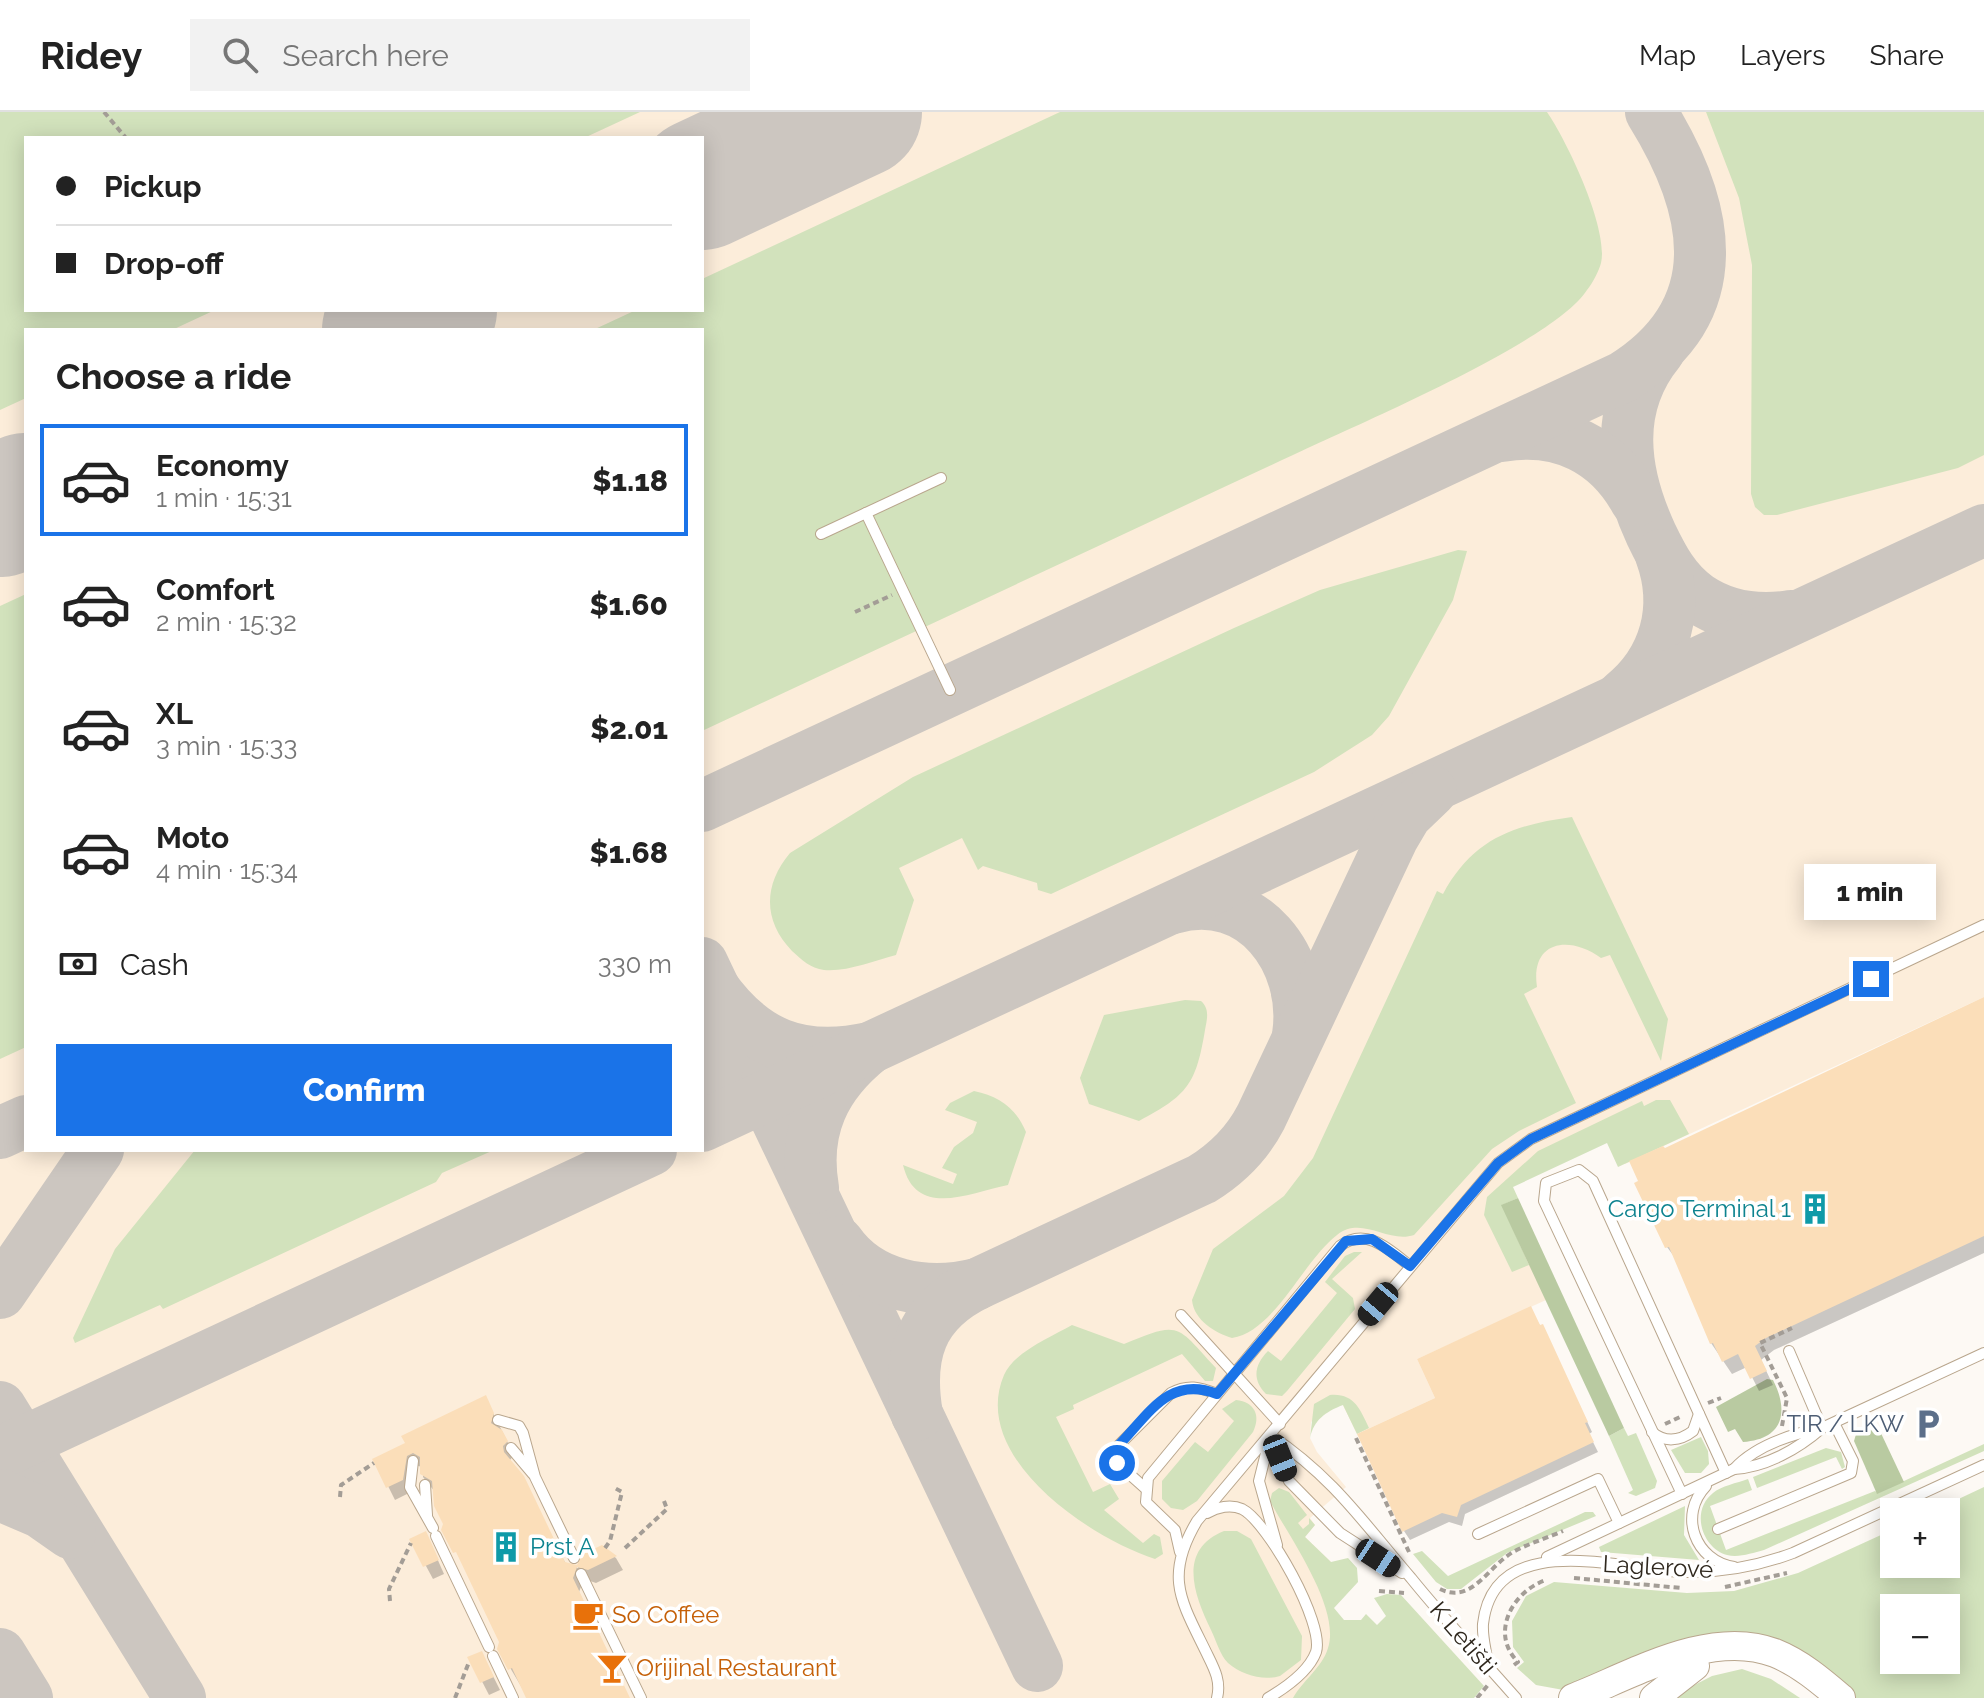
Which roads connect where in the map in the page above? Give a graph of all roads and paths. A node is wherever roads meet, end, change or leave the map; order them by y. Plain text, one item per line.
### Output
1 (104, 112) edge
2 (124, 136) edge
3 (941, 478) dead end
4 (866, 513) junction
5 (821, 534) dead end
6 (902, 590) junction
7 (855, 612) dead end
8 (950, 690) dead end
9 (1984, 925) edge
10 (1410, 1266) junction
11 (1181, 1315) dead end
12 (1792, 1328) dead end
13 (1789, 1351) dead end
14 (1984, 1353) edge
15 (1233, 1373) junction
16 (1217, 1394) junction
17 (1721, 1398) dead end
18 (1701, 1407) junction
19 (1717, 1416) dead end
20 (498, 1420) dead end
21 (1834, 1423) junction
22 (1280, 1424) junction
23 (1655, 1428) junction
24 (1822, 1428) junction
25 (1777, 1431) dead end
26 (1270, 1435) junction
27 (1356, 1438) dead end
28 (511, 1448) dead end
29 (413, 1461) dead end
30 (374, 1463) dead end
31 (1984, 1465) edge
32 (1725, 1474) junction
33 (535, 1477) junction
34 (1146, 1483) junction
35 (425, 1485) dead end
36 (613, 1487) dead end
37 (1682, 1494) junction
38 (340, 1497) dead end
39 (664, 1501) dead end
40 (427, 1517) junction
41 (1197, 1521) junction
42 (1619, 1523) junction
43 (1570, 1528) dead end
44 (1718, 1529) dead end
45 (1478, 1534) dead end
46 (411, 1543) dead end
47 (605, 1548) dead end
48 (625, 1548) dead end
49 (1180, 1552) junction
50 (1281, 1557) junction
51 (574, 1558) dead end
52 (1415, 1564) dead end
53 (1531, 1564) junction
54 (1748, 1566) junction
55 (581, 1574) dead end
56 (1410, 1578) junction
57 (1437, 1587) dead end
58 (390, 1601) dead end
59 (469, 1662) dead end
60 (1695, 1666) junction
61 (1488, 1667) junction
62 (1288, 1685) junction
63 (1488, 1685) dead end
64 (455, 1698) edge
65 (513, 1698) edge
66 (641, 1698) edge
67 (1217, 1698) edge
68 (1268, 1698) edge
69 (1278, 1698) edge
70 (1477, 1698) edge
71 (1516, 1698) edge
72 (1573, 1698) edge
73 (1605, 1698) edge
74 (1654, 1698) edge
75 (1813, 1698) edge
76 (1841, 1698) edge

1 - 2 path
3 - 4 lane
4 - 5 lane
4 - 6 lane
6 - 7 path
6 - 8 lane
9 - 10 lane
10 - 15 lane
10 - 22 lane
11 - 15 lane
12 - 25 path
13 - 24 lane
14 - 21 lane
15 - 16 lane
15 - 22 lane
16 - 34 lane
16 - 34 lane
17 - 18 path
18 - 19 path
18 - 23 path
18 - 23 lane
18 - 23 lane
18 - 32 lane
20 - 33 lane
21 - 24 lane
21 - 44 lane
22 - 26 lane
23 - 37 lane
24 - 32 lane
26 - 41 lane
26 - 50 lane
26 - 56 lane
26 - 56 lane
27 - 52 path
28 - 33 lane
29 - 40 lane
30 - 38 path
31 - 54 lane, Laglerové
32 - 37 lane
32 - 54 lane
33 - 51 lane
34 - 49 lane
35 - 40 lane
36 - 47 path
37 - 42 lane
39 - 48 path
40 - 65 lane
41 - 49 lane
41 - 50 lane
42 - 45 lane
42 - 53 lane
43 - 57 path
46 - 58 path
49 - 67 lane
50 - 62 lane
53 - 54 lane, Laglerové
53 - 61 lane
55 - 66 lane
56 - 61 lane, K Letišti
59 - 64 path
60 - 73 main road
60 - 74 main road
60 - 75 main road
61 - 71 lane, K Letišti
62 - 68 lane
62 - 69 lane
63 - 70 path
72 - 76 main road

